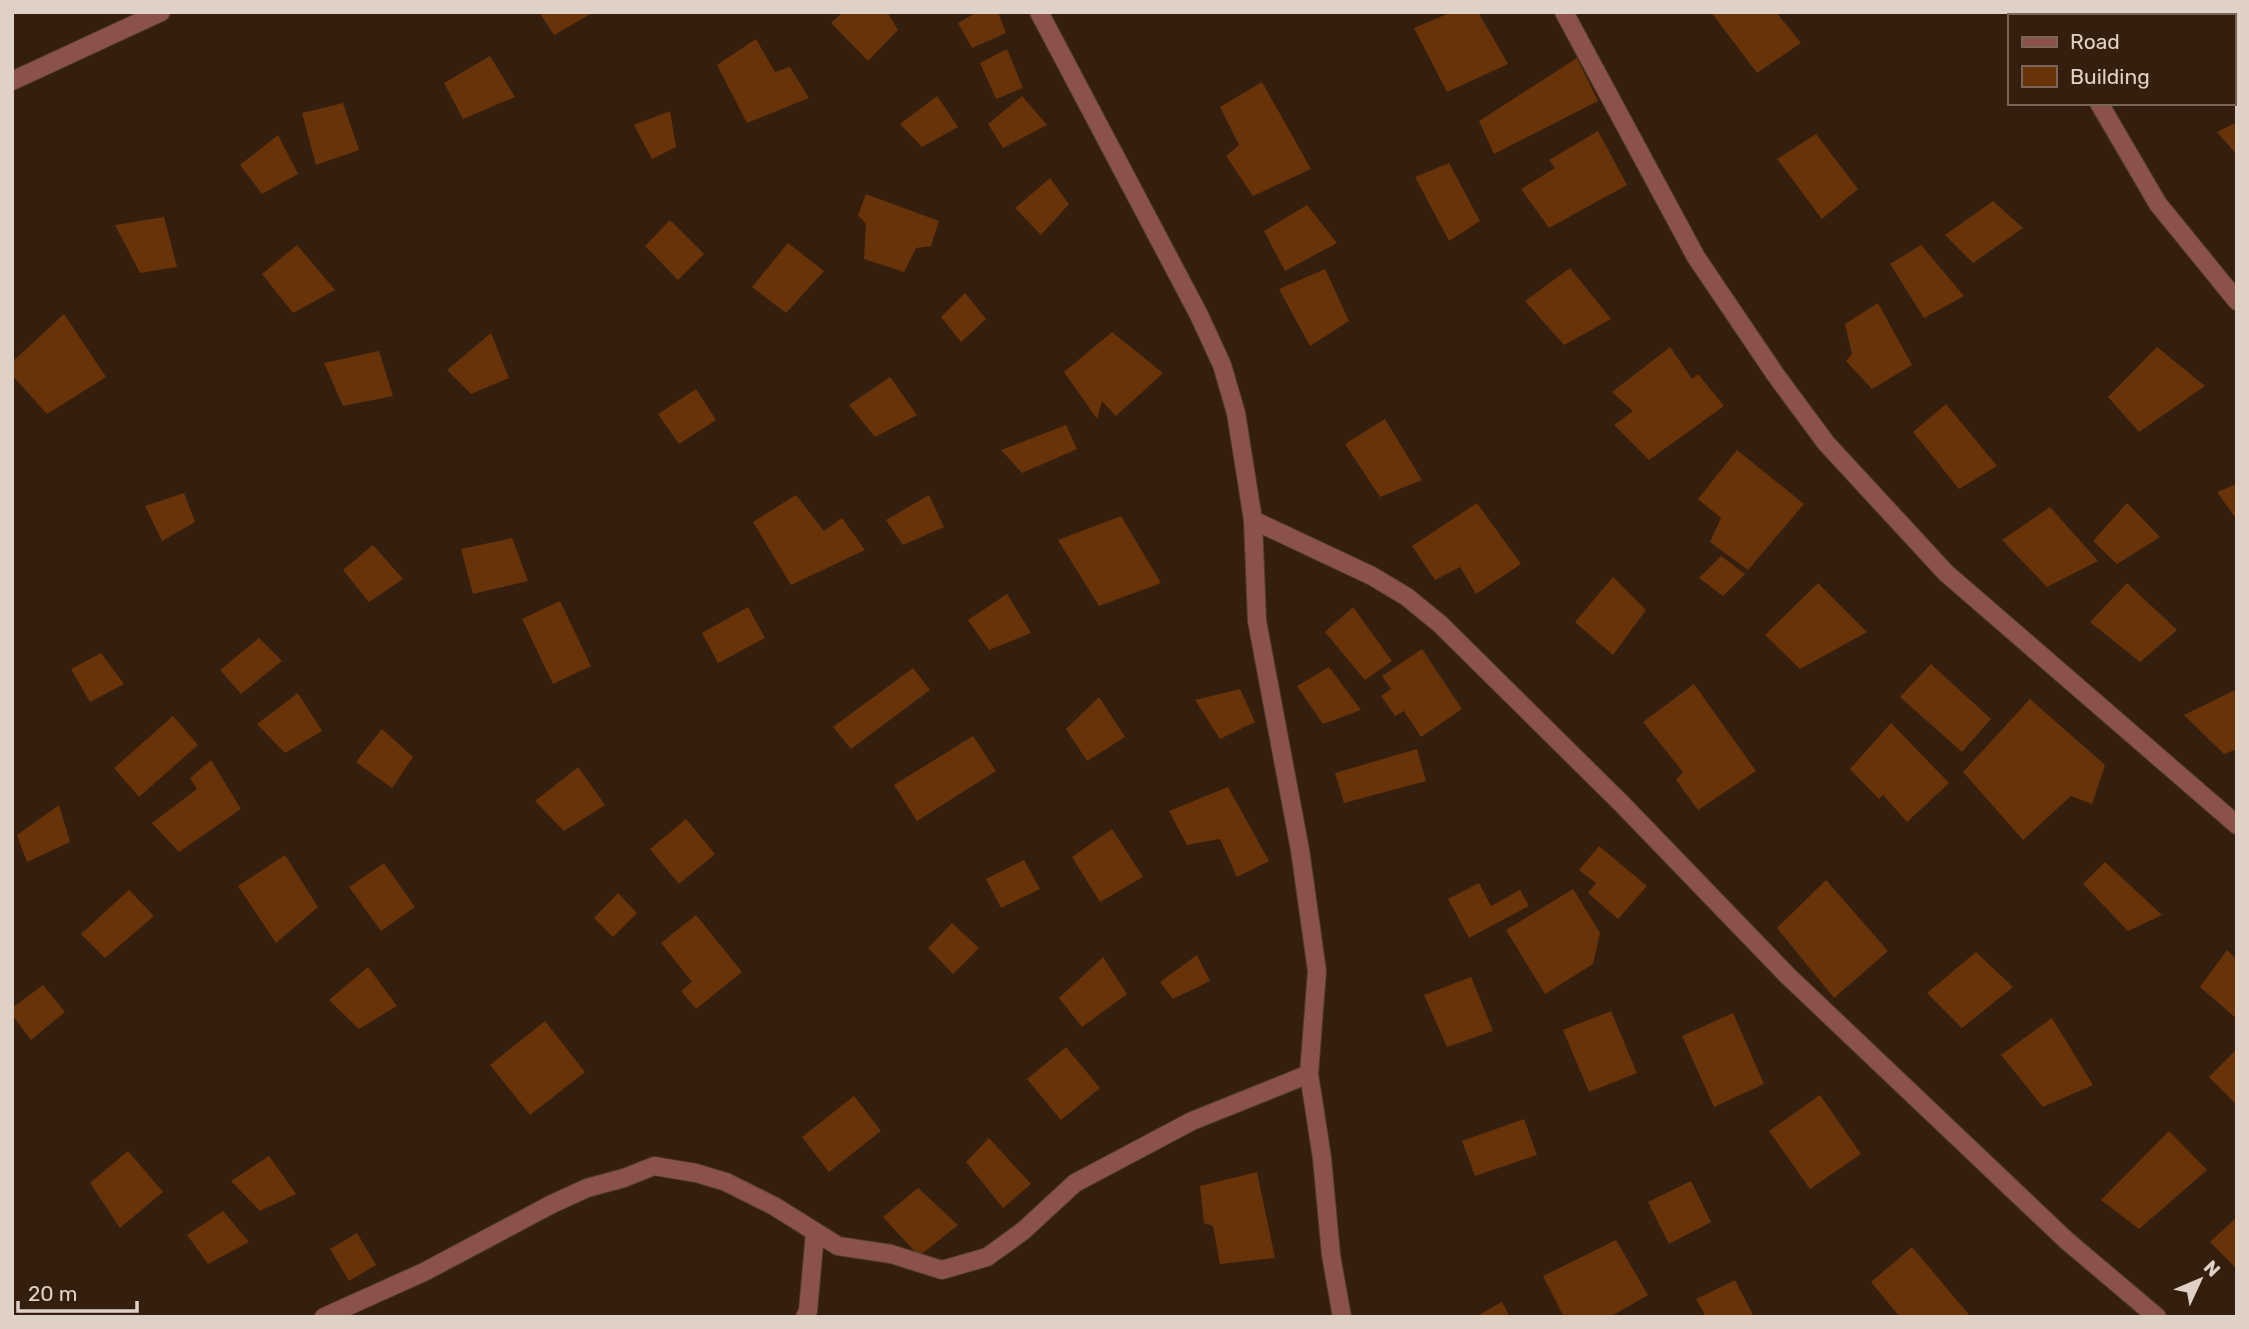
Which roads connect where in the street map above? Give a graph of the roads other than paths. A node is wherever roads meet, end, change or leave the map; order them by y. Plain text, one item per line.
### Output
1 (161, 12) edge
2 (1038, 12) edge
3 (1564, 12) edge
4 (12, 81) edge
5 (2100, 105) edge
6 (2237, 301) edge
7 (1254, 520) junction
8 (2237, 825) edge
9 (1310, 1074) junction
10 (815, 1233) junction
11 (324, 1317) edge
12 (805, 1317) edge
13 (1342, 1317) edge
14 (2157, 1317) edge

1 - 4 street
2 - 7 street
3 - 8 street
5 - 6 street
7 - 9 street
7 - 14 street
9 - 10 street
9 - 13 street
10 - 11 street
10 - 12 street

